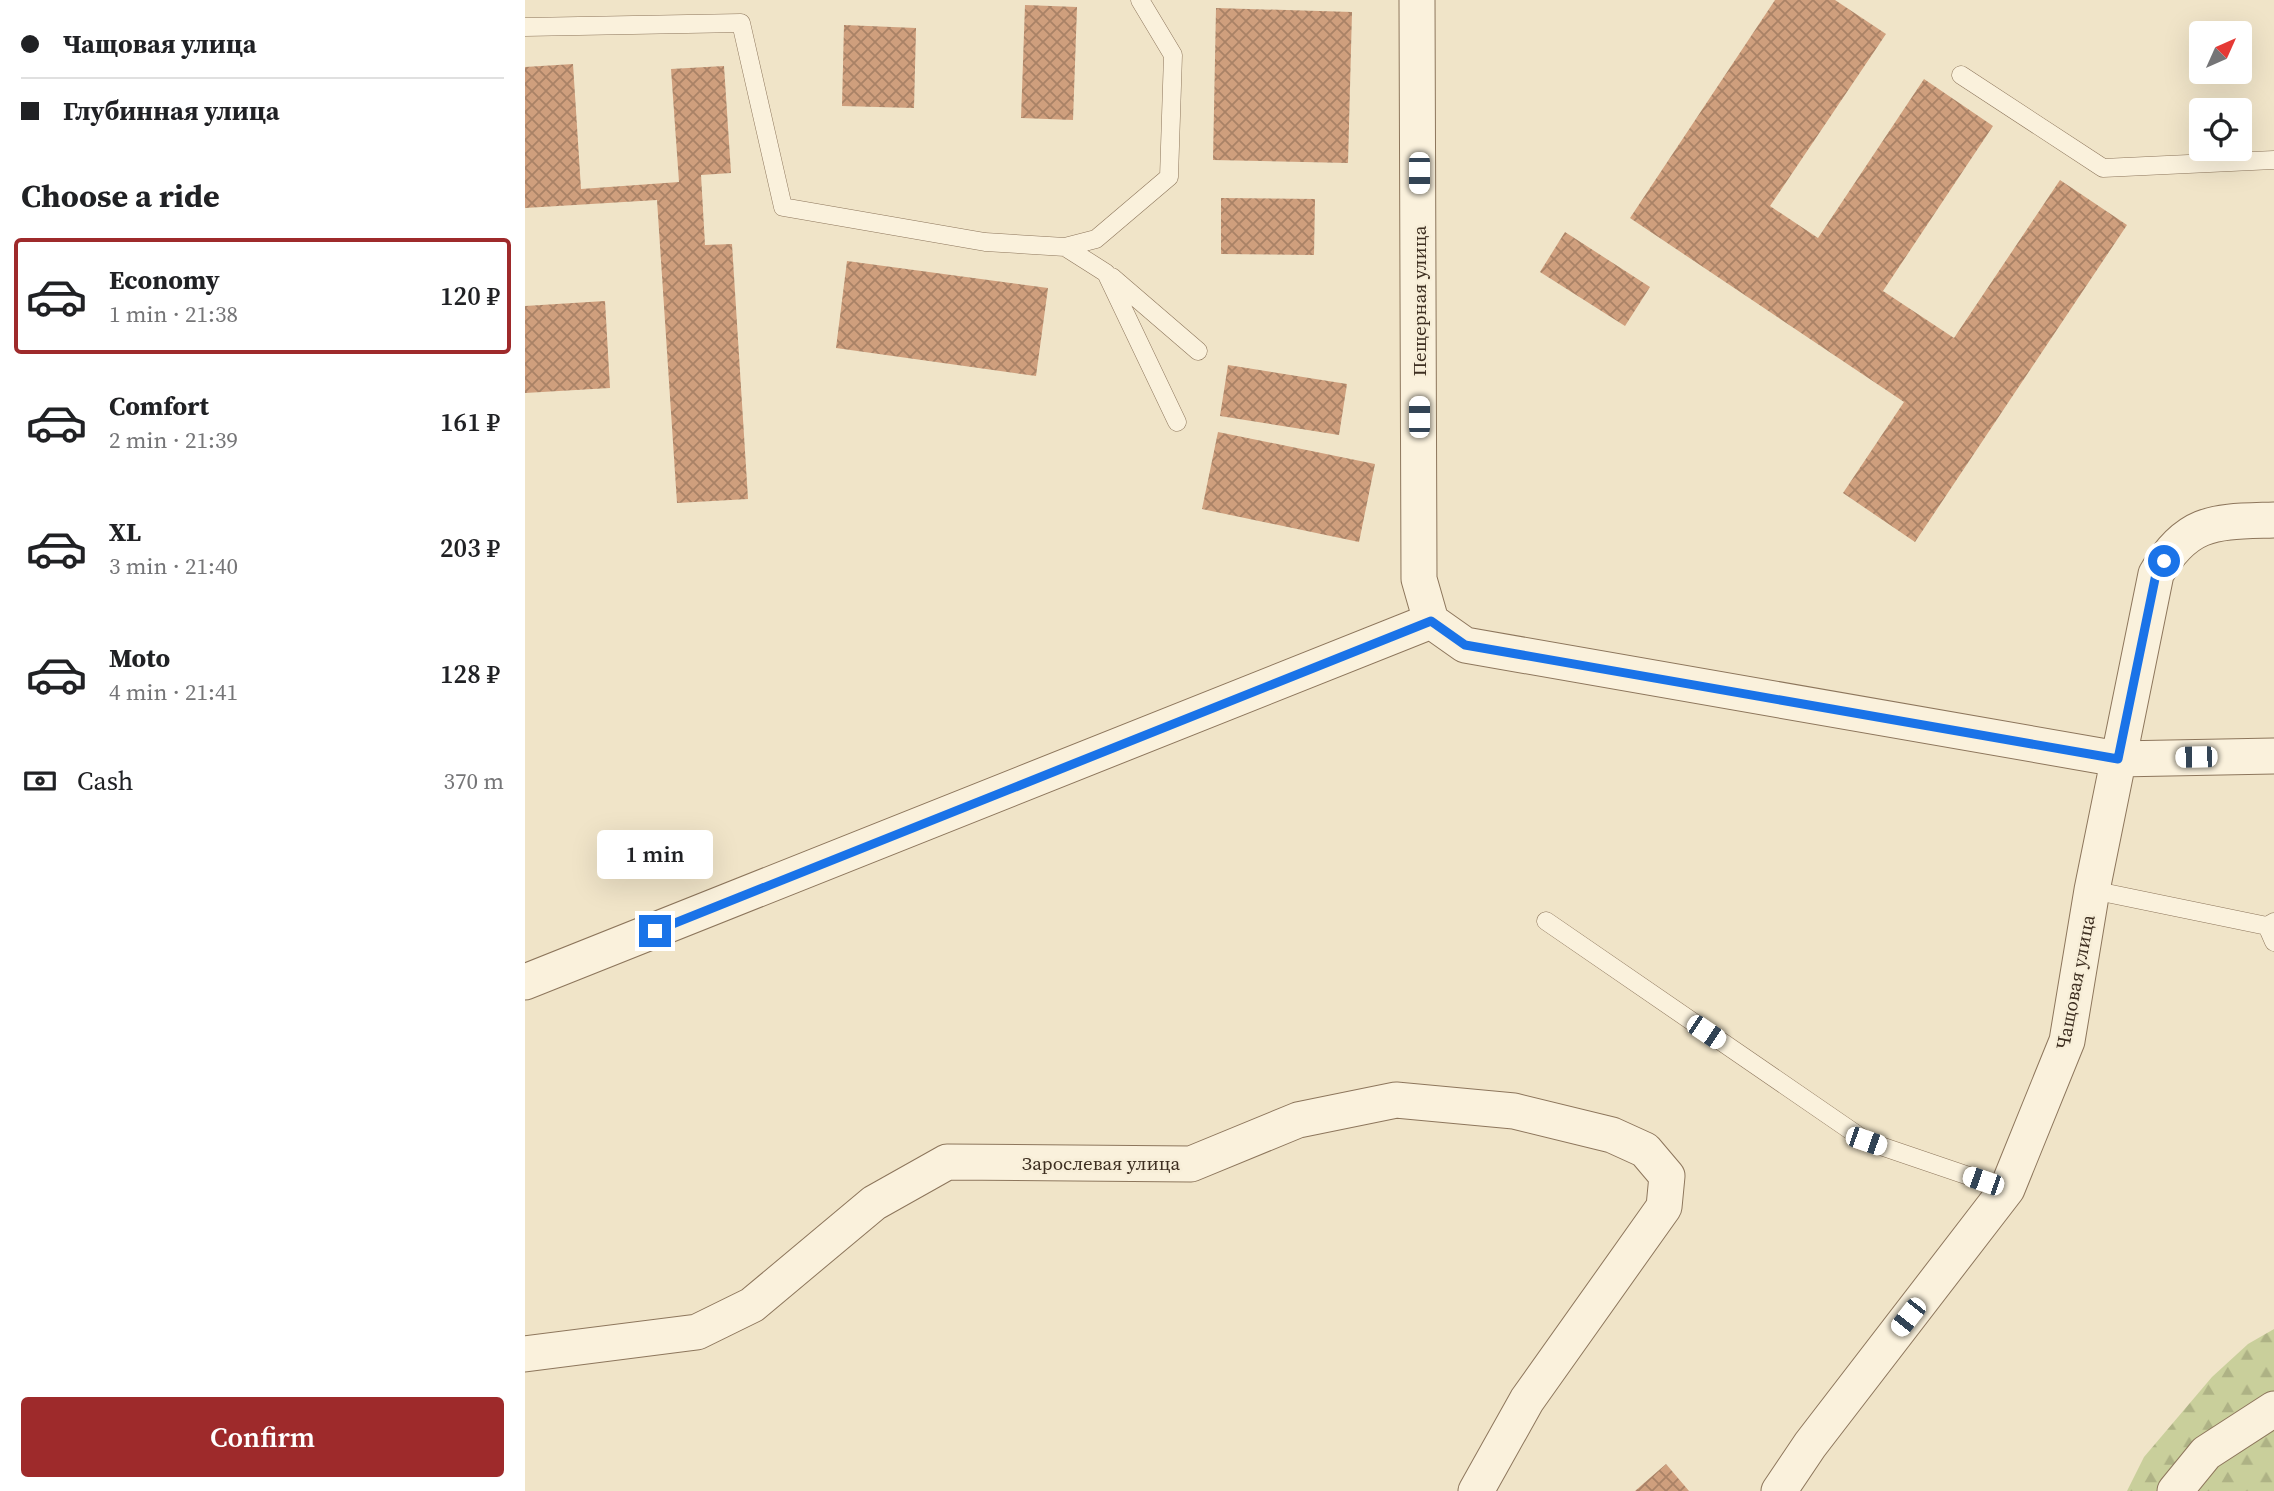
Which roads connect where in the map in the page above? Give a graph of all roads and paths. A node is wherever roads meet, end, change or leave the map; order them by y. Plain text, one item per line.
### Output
1 (1140, 0) edge
2 (1417, 0) edge
3 (525, 27) edge
4 (1961, 75) dead end
5 (2274, 160) edge
6 (1065, 247) junction
7 (1107, 273) junction
8 (1198, 351) dead end
9 (1177, 422) dead end
10 (2274, 520) edge
11 (1431, 621) junction
12 (2274, 756) edge
13 (2118, 759) junction
14 (2092, 890) junction
15 (1546, 921) dead end
16 (2272, 930) edge
17 (525, 982) edge
18 (2007, 1189) junction
19 (525, 1354) edge
20 (2274, 1409) edge
21 (1476, 1491) edge
22 (1779, 1491) edge
23 (2175, 1491) edge

1 - 6 lane
2 - 11 street, Пещерная улица
3 - 6 lane
4 - 5 lane
6 - 7 lane
7 - 8 lane
7 - 9 lane
10 - 13 street, Чащовая улица
11 - 13 street
11 - 17 street
12 - 13 street
13 - 14 street, Чащовая улица
14 - 16 lane
14 - 18 street, Чащовая улица
15 - 18 lane
18 - 22 street, Чащовая улица
19 - 21 street, Зарослевая улица
20 - 23 street

